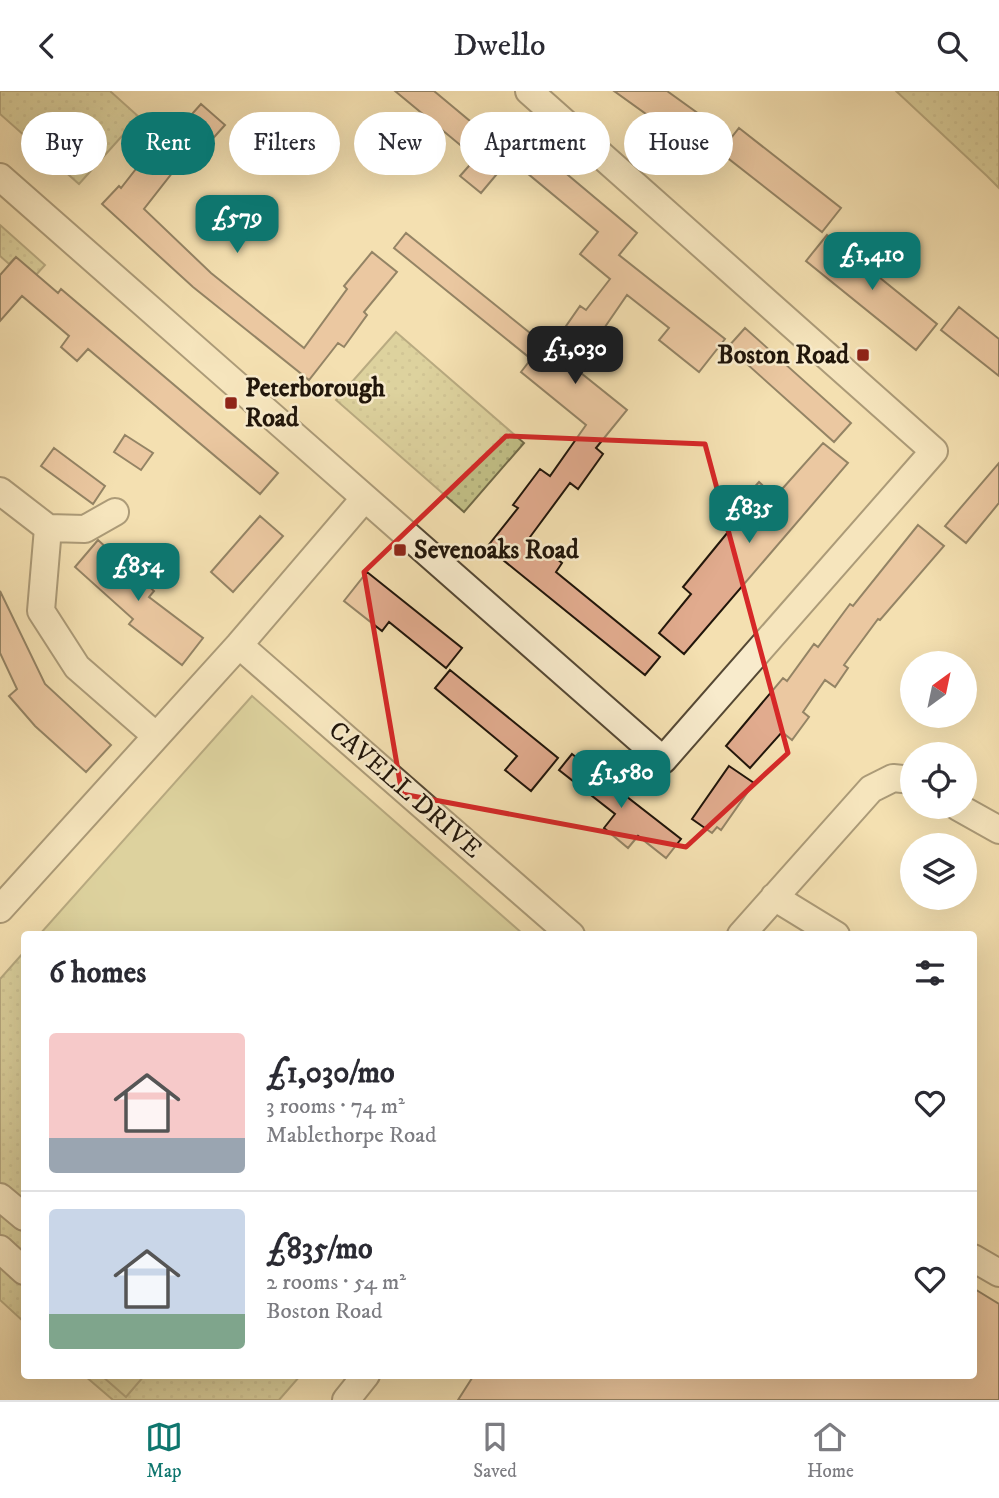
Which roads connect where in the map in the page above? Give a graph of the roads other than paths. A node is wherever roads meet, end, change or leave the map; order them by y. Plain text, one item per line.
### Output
1 (528, 91) edge
2 (0, 177) edge
3 (0, 491) edge
4 (364, 499) junction
5 (115, 512) dead end
6 (48, 528) junction
7 (239, 646) junction
8 (155, 735) junction
9 (900, 779) edge
10 (977, 818) edge
11 (999, 830) edge
12 (0, 909) edge
13 (760, 920) edge
14 (566, 931) edge
15 (794, 931) edge
16 (816, 931) edge
17 (0, 1197) edge
18 (21, 1214) edge
19 (0, 1249) edge
20 (977, 1260) edge
21 (21, 1268) edge
22 (999, 1273) edge
23 (363, 1379) edge
24 (346, 1400) edge

1 - 4 street
2 - 4 street
3 - 6 street
4 - 7 street
5 - 6 street
6 - 8 street
7 - 8 street
7 - 14 street, CAVELL DRIVE
8 - 12 street
9 - 13 street
10 - 11 street
13 - 15 street
13 - 16 street
17 - 18 street
19 - 21 street
20 - 22 street
23 - 24 street

